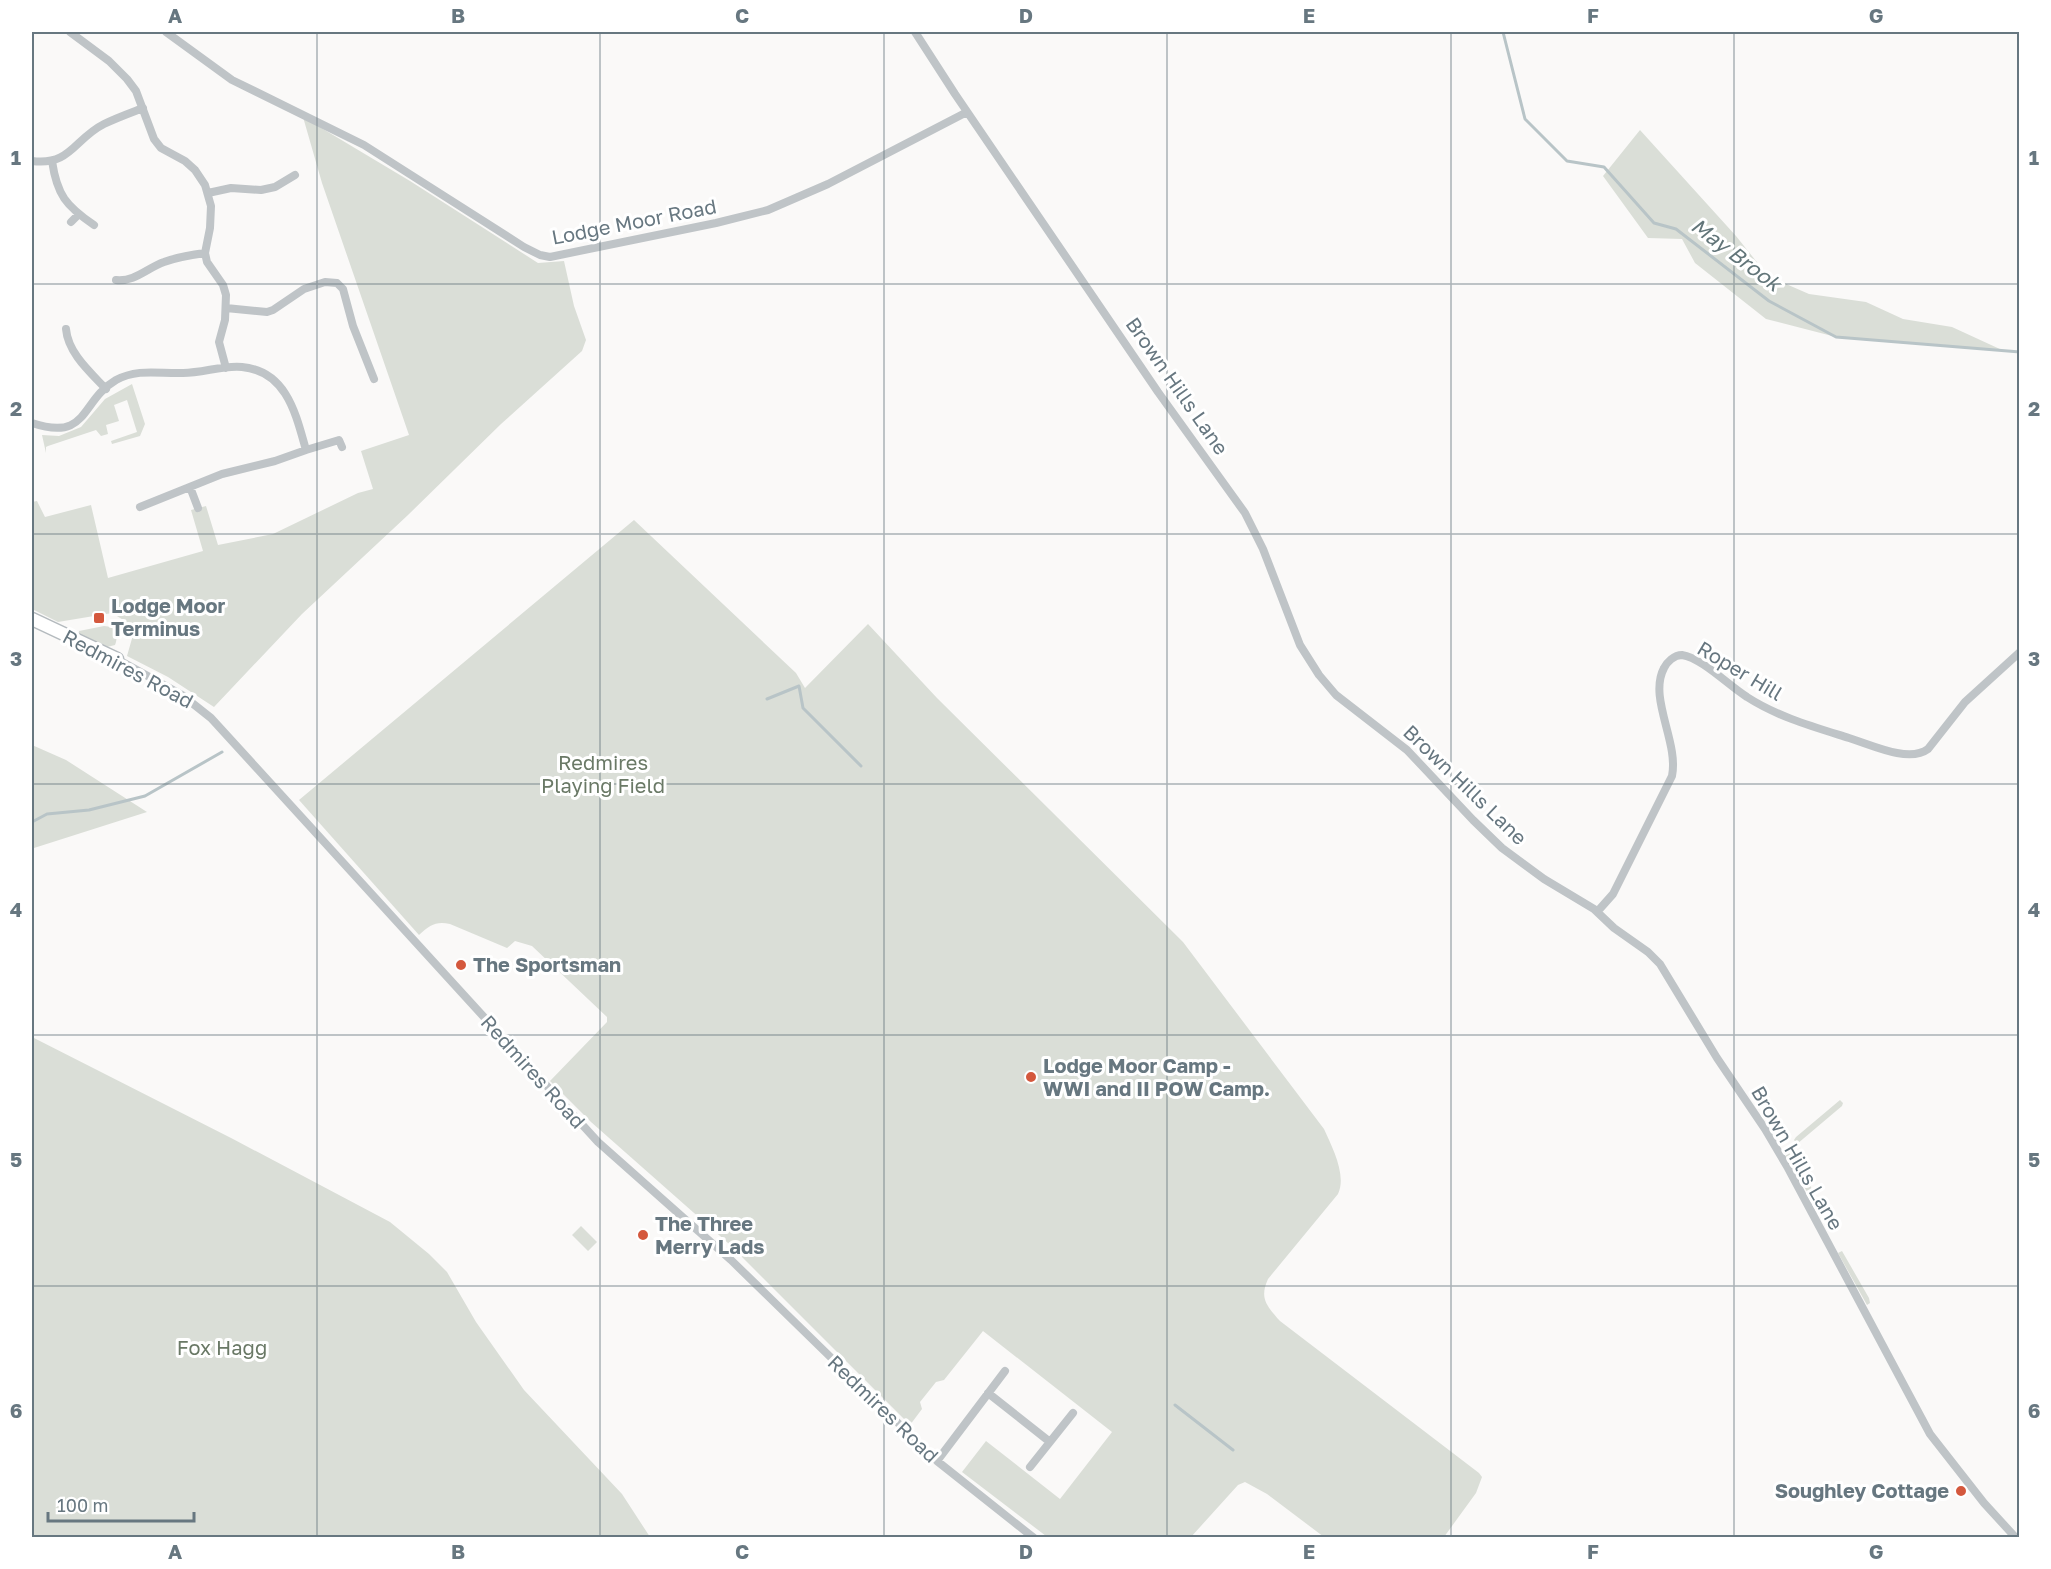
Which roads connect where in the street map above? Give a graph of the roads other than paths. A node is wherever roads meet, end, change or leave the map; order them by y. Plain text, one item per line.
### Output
1 (70, 32) edge
2 (166, 32) edge
3 (915, 32) edge
4 (143, 108) junction
5 (967, 112) junction
6 (32, 161) edge
7 (52, 161) junction
8 (295, 175) dead end
9 (208, 194) junction
10 (78, 215) junction
11 (71, 222) dead end
12 (94, 225) dead end
13 (205, 253) junction
14 (116, 280) dead end
15 (226, 308) junction
16 (66, 329) dead end
17 (226, 368) junction
18 (374, 379) dead end
19 (106, 388) junction
20 (32, 423) edge
21 (340, 443) dead end
22 (306, 450) junction
23 (190, 487) junction
24 (140, 507) dead end
25 (198, 508) dead end
26 (32, 619) edge
27 (2019, 652) edge
28 (117, 659) joint
29 (1597, 912) junction
30 (1005, 1371) dead end
31 (988, 1393) junction
32 (1073, 1413) dead end
33 (1050, 1442) junction
34 (937, 1461) junction
35 (1030, 1467) dead end
36 (1034, 1538) edge
37 (2016, 1538) edge

1 - 4 street
2 - 5 street, Lodge Moor Road
3 - 5 street, Brown Hills Lane
4 - 7 street
4 - 9 street
5 - 29 street, Brown Hills Lane
6 - 7 street
7 - 10 street
8 - 9 street
9 - 13 street
10 - 11 street
10 - 12 street
13 - 14 street
13 - 15 street
15 - 17 street
15 - 18 street
16 - 19 street
17 - 19 street
17 - 22 street
19 - 20 street
21 - 22 street
22 - 23 street
23 - 24 street
23 - 25 street
26 - 28 street, Redmires Road
27 - 29 street, Roper Hill
28 - 34 street, Redmires Road
29 - 37 street, Brown Hills Lane
30 - 31 street
31 - 33 street
31 - 34 street
32 - 33 street
33 - 35 street
34 - 36 street, Redmires Road

